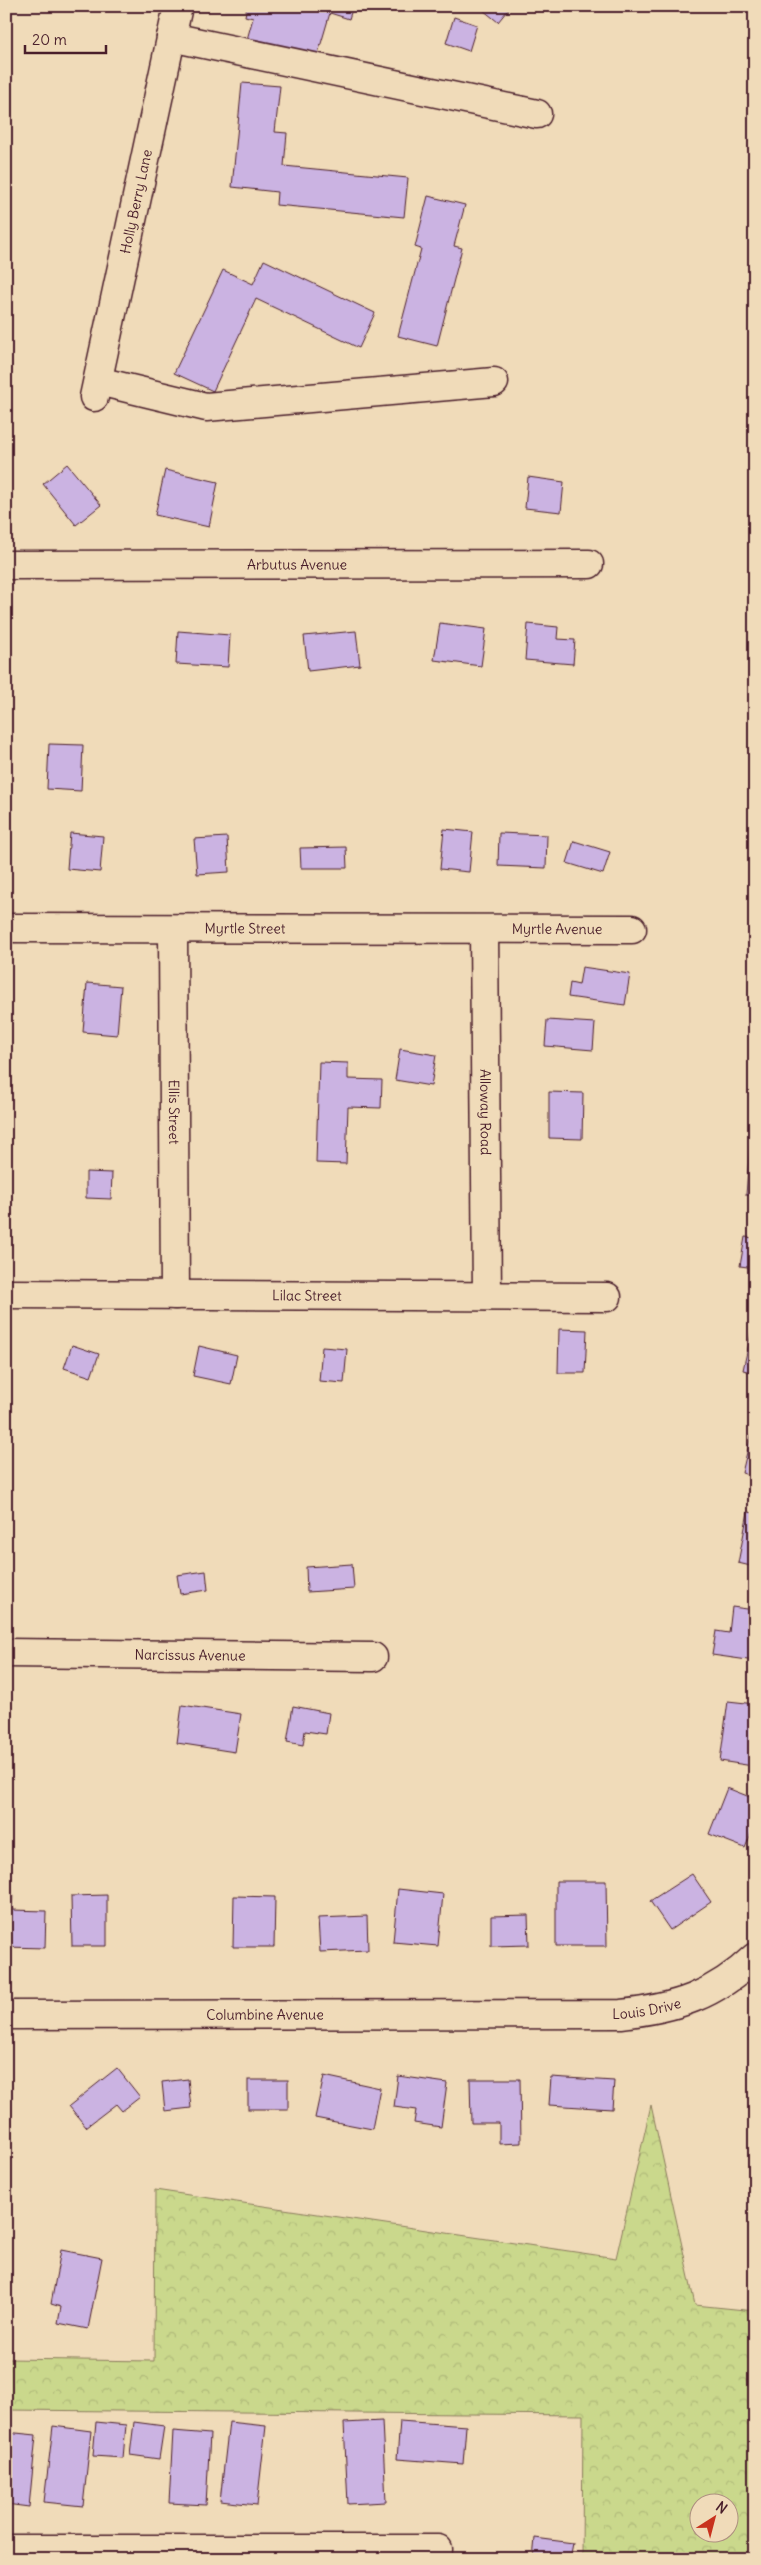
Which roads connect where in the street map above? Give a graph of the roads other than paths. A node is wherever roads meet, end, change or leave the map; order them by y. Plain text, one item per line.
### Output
1 (178, 6) edge
2 (171, 37) junction
3 (537, 114) dead end
4 (494, 382) dead end
5 (589, 564) dead end
6 (6, 565) edge
7 (6, 928) edge
8 (632, 929) dead end
9 (173, 930) junction
10 (484, 930) junction
11 (6, 1294) edge
12 (176, 1295) junction
13 (487, 1296) junction
14 (607, 1297) dead end
15 (6, 1653) edge
16 (373, 1657) dead end
17 (755, 1957) edge
18 (524, 2014) joint
19 (6, 2015) edge
20 (6, 2550) edge
21 (150, 2554) edge
22 (437, 2554) edge

1 - 2 street, Holly Berry Lane
2 - 3 street
2 - 4 street, Holly Berry Lane
5 - 6 street, Arbutus Avenue
7 - 9 street, Myrtle Street
8 - 10 street, Myrtle Avenue
9 - 10 street, Myrtle Street
9 - 12 street, Ellis Street
10 - 13 street, Alloway Road
11 - 12 street, Lilac Street
12 - 13 street, Lilac Street
13 - 14 street, Lilac Street
15 - 16 street, Narcissus Avenue
17 - 18 street, Louis Drive
18 - 19 street, Columbine Avenue
20 - 21 street
21 - 22 street

